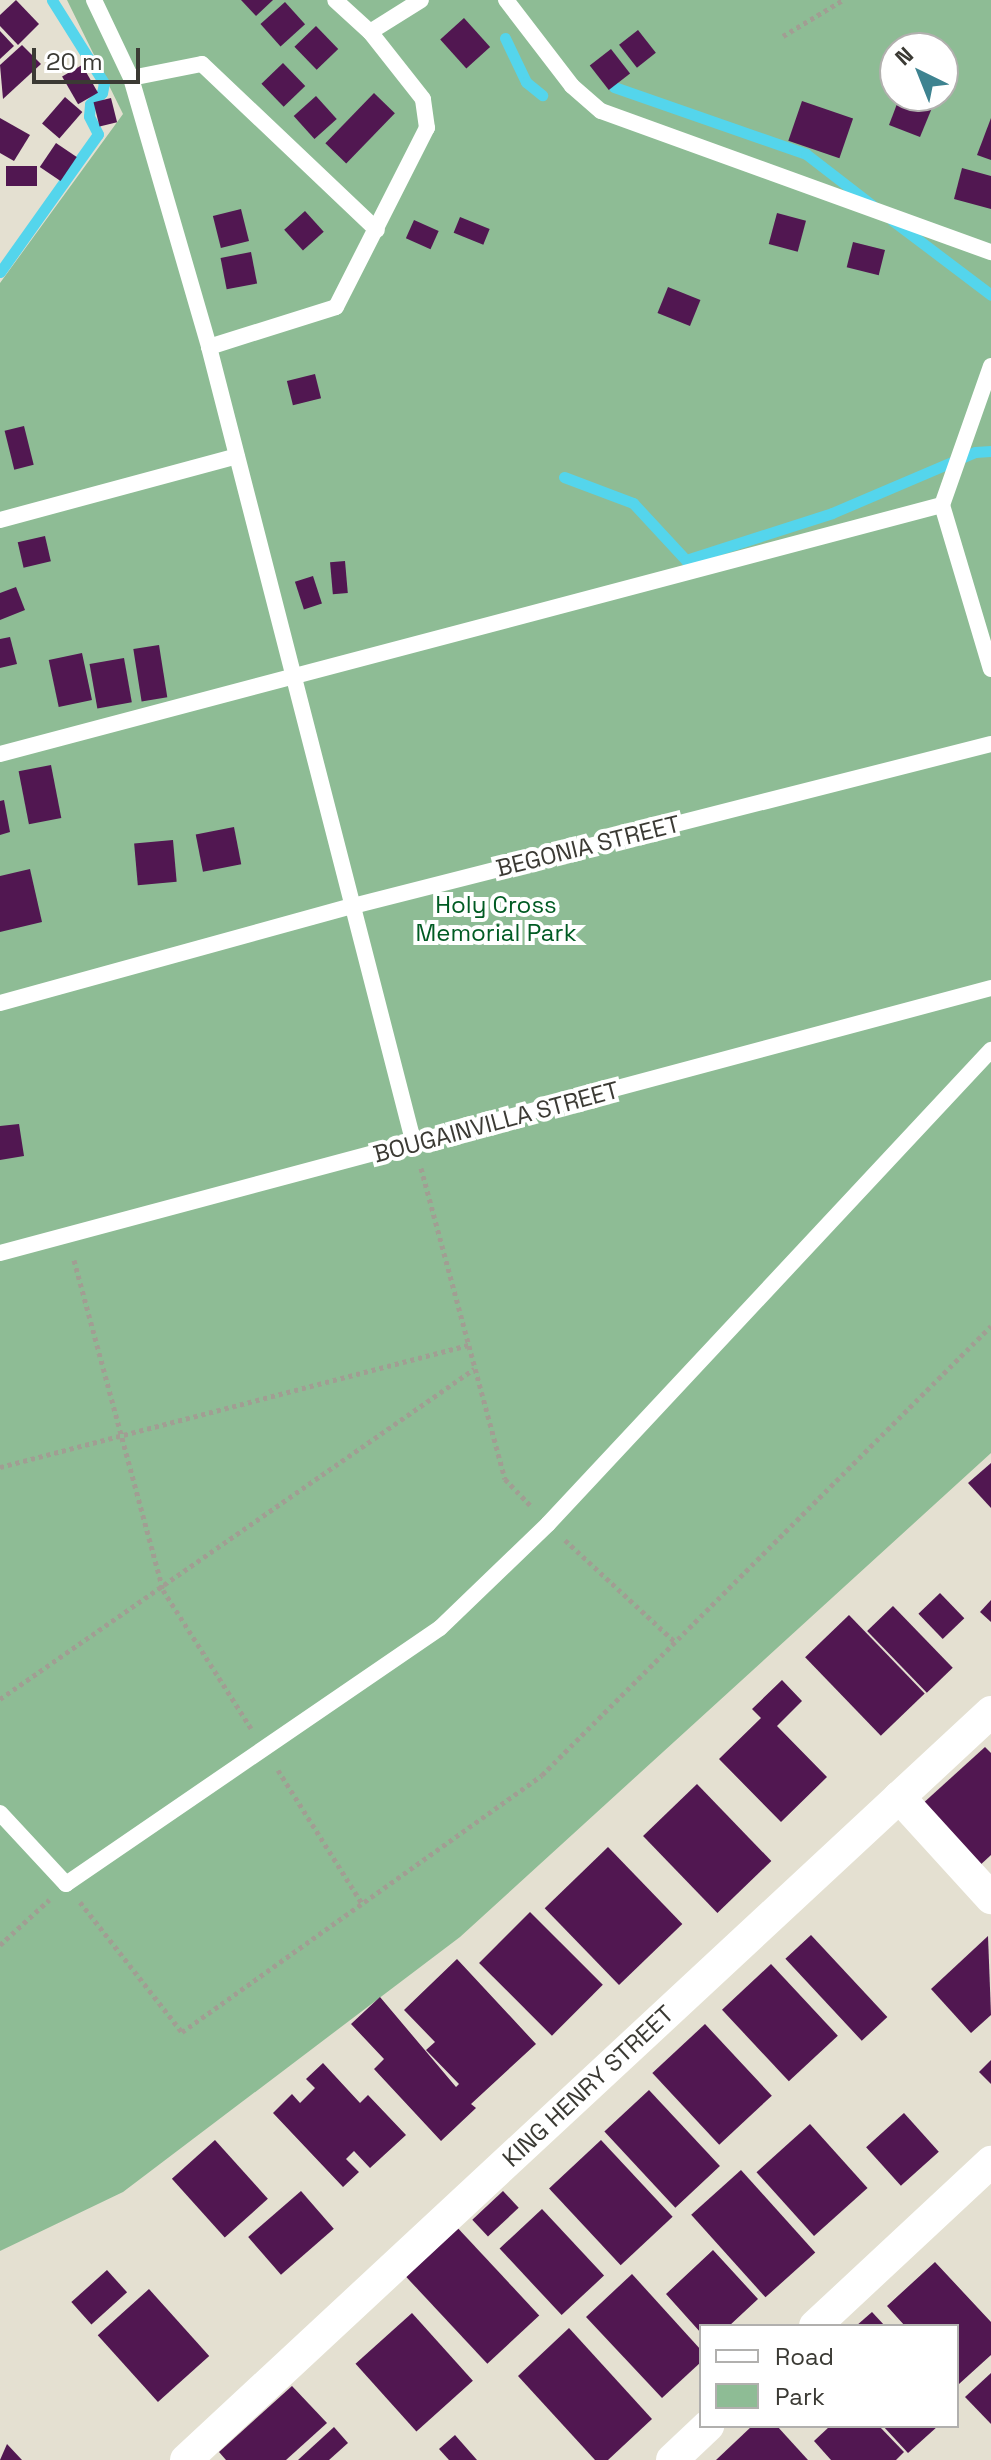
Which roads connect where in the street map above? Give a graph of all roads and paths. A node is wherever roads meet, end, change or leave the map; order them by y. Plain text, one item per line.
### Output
1 (94, 0) edge
2 (335, 0) edge
3 (421, 0) edge
4 (506, 0) edge
5 (843, 0) edge
6 (370, 32) junction
7 (783, 36) dead end
8 (131, 78) junction
9 (377, 230) junction
10 (991, 252) edge
11 (209, 347) junction
12 (991, 366) edge
13 (237, 456) junction
14 (942, 505) junction
15 (0, 520) edge
16 (991, 669) edge
17 (294, 677) junction
18 (991, 744) edge
19 (0, 754) edge
20 (353, 906) junction
21 (991, 988) edge
22 (0, 1003) edge
23 (991, 1050) edge
24 (414, 1144) junction
25 (67, 1235) junction
26 (0, 1253) edge
27 (991, 1326) edge
28 (469, 1345) junction
29 (474, 1369) junction
30 (121, 1435) junction
31 (0, 1467) edge
32 (548, 1524) junction
33 (163, 1590) junction
34 (675, 1642) junction
35 (0, 1699) edge
36 (991, 1712) edge
37 (264, 1749) junction
38 (899, 1797) junction
39 (0, 1813) edge
40 (66, 1884) junction
41 (991, 1898) edge
42 (363, 1905) junction
43 (0, 1945) edge
44 (991, 2162) edge
45 (817, 2324) edge
46 (706, 2428) edge
47 (186, 2460) edge
48 (672, 2460) edge

1 - 8 lane
2 - 6 lane
3 - 6 lane
4 - 10 lane
5 - 7 path
6 - 9 lane
8 - 9 lane
8 - 11 lane
9 - 11 lane
11 - 13 lane
12 - 14 lane
13 - 15 lane
13 - 17 lane
14 - 16 lane
14 - 17 lane
17 - 19 lane
17 - 20 lane
18 - 20 lane, BEGONIA STREET
20 - 22 lane, BEGONIA STREET
20 - 24 lane
21 - 24 lane, BOUGAINVILLA STREET
23 - 32 lane
24 - 25 lane, BOUGAINVILLA STREET
24 - 28 path
25 - 26 lane, BOUGAINVILLA STREET
25 - 30 path
27 - 34 path
28 - 29 path
28 - 30 path
29 - 32 path
29 - 33 path
30 - 31 path
30 - 33 path
32 - 34 path
32 - 37 lane
33 - 35 path
33 - 37 path
34 - 42 path
36 - 38 street, KING HENRY STREET
37 - 40 lane
37 - 42 path
38 - 41 street
38 - 47 street, KING HENRY STREET
39 - 40 lane
40 - 42 path
40 - 43 path
44 - 45 street
46 - 48 street

